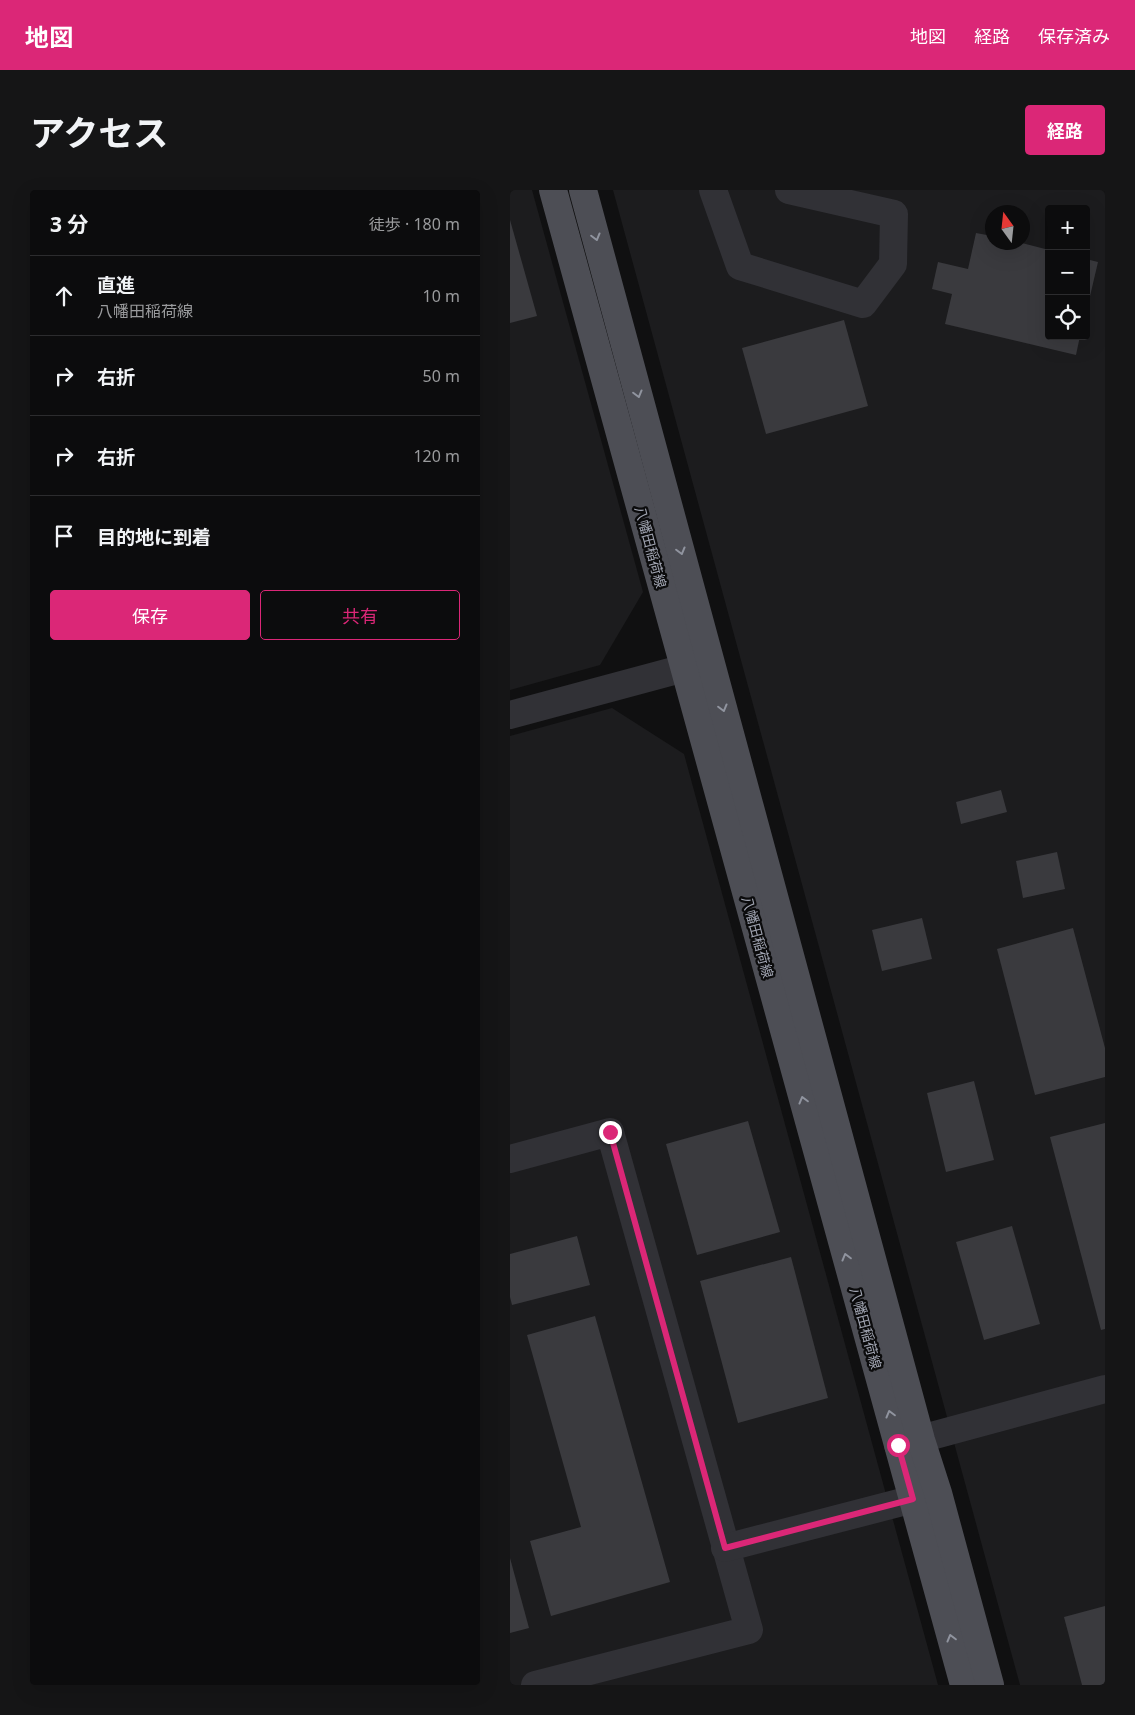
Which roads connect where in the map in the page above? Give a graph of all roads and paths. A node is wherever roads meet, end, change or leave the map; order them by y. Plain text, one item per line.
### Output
1 (713, 190) edge
2 (789, 190) edge
3 (588, 191) edge
4 (555, 197) edge
5 (711, 661) junction
6 (684, 668) junction
7 (510, 715) edge
8 (510, 1159) edge
9 (1105, 1389) edge
10 (910, 1442) junction
11 (925, 1496) junction
12 (725, 1548) junction
13 (535, 1685) edge
14 (964, 1685) edge
15 (990, 1685) edge

1 - 2 street
3 - 4 street
3 -> 5 main road, 八幡田稲荷線
4 - 6 main road, 八幡田稲荷線
5 - 6 street
5 -> 10 main road, 八幡田稲荷線
6 - 7 street
10 -> 6 main road, 八幡田稲荷線
8 - 12 street
9 - 10 street
10 - 11 main road, 八幡田稲荷線
11 - 12 street
14 -> 11 main road, 八幡田稲荷線
11 - 15 main road, 八幡田稲荷線
12 - 13 street

